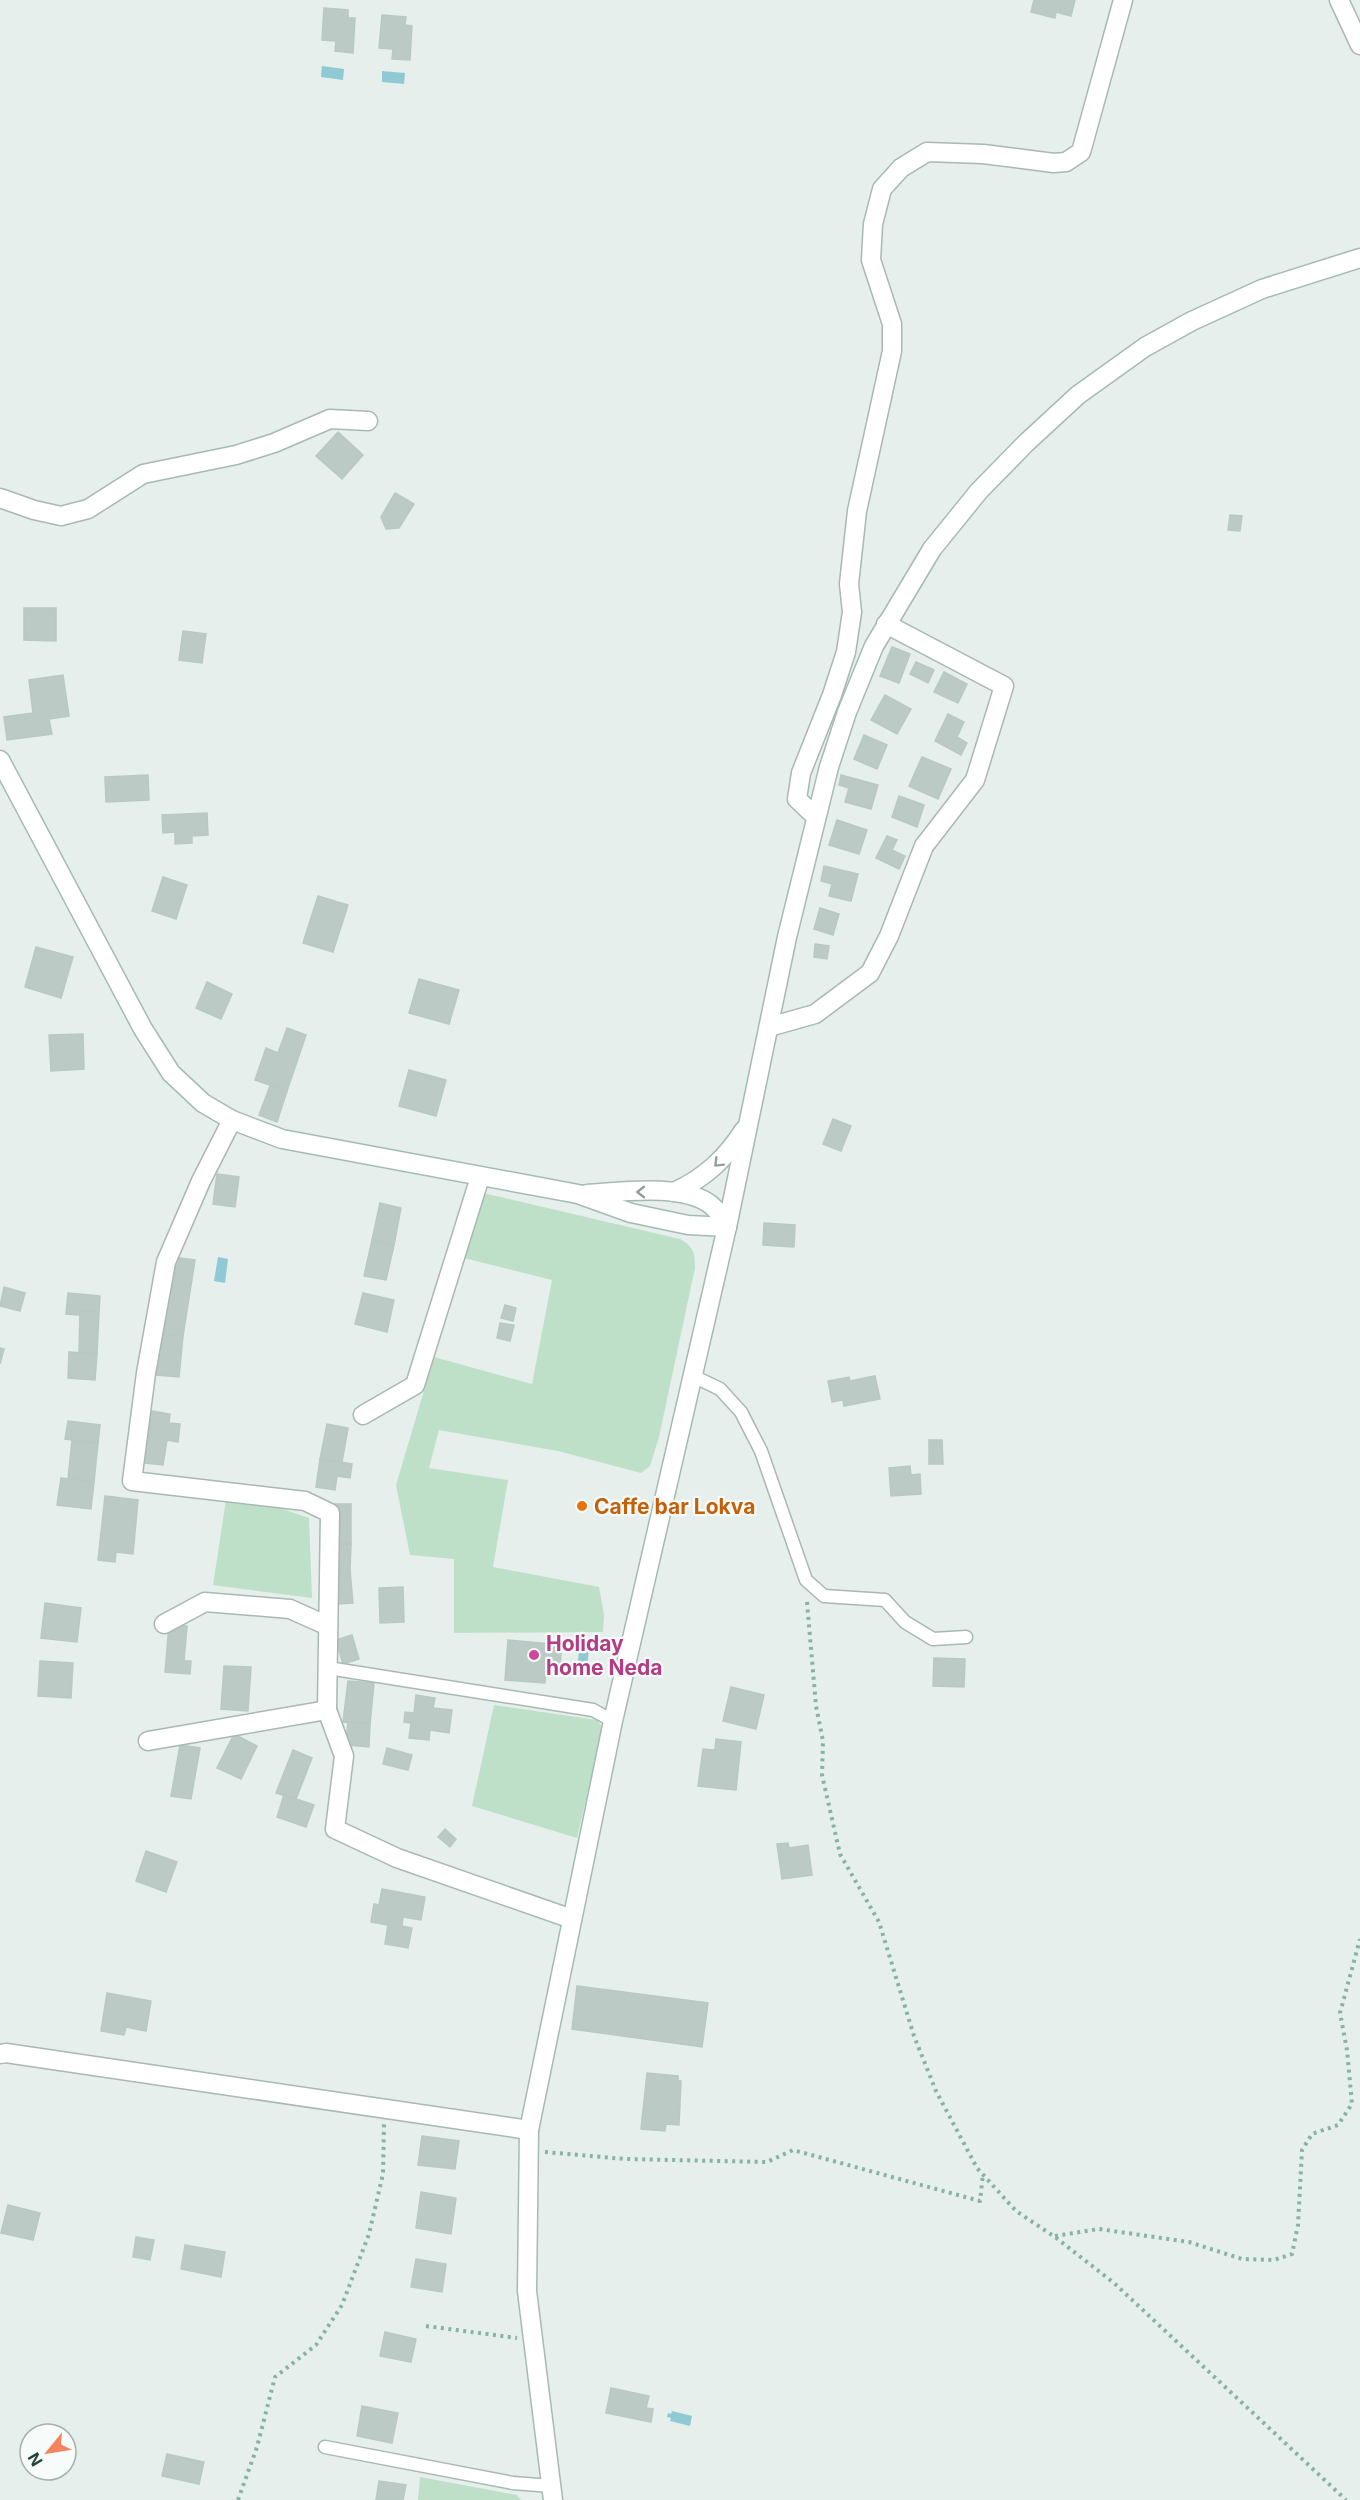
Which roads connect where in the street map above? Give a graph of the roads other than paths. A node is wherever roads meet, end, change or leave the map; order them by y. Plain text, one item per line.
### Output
1 (1123, 0) edge
2 (1339, 0) edge
3 (1360, 45) edge
4 (1360, 258) edge
5 (368, 422) dead end
6 (0, 498) edge
7 (886, 624) junction
8 (0, 760) edge
9 (816, 817) junction
10 (769, 1027) junction
11 (232, 1120) junction
12 (750, 1121) junction
13 (480, 1177) junction
14 (674, 1192) junction
15 (578, 1194) junction
16 (728, 1227) junction
17 (693, 1376) junction
18 (363, 1415) dead end
19 (164, 1624) dead end
20 (328, 1626) junction
21 (966, 1637) dead end
22 (328, 1668) junction
23 (327, 1710) junction
24 (613, 1720) junction
25 (148, 1741) dead end
26 (572, 1919) junction
27 (0, 2054) edge
28 (529, 2130) junction
29 (325, 2447) dead end
30 (552, 2493) edge

1 - 9 street
2 - 3 street
4 - 7 street
5 - 6 street
7 - 9 street
7 - 10 street
8 - 11 street
9 - 10 street
10 - 12 street
11 - 13 street
11 - 20 street
12 -> 14 street
12 - 16 street
13 - 15 street
13 - 18 street
14 -> 15 street
14 - 16 street
15 - 16 street
16 - 17 street
17 - 21 lane
17 - 24 street
19 - 20 street
20 - 22 street
22 - 23 street
22 - 24 lane
23 - 25 street
23 - 26 street
24 - 26 street
26 - 28 street
27 - 28 street
28 - 30 street
29 - 30 lane

